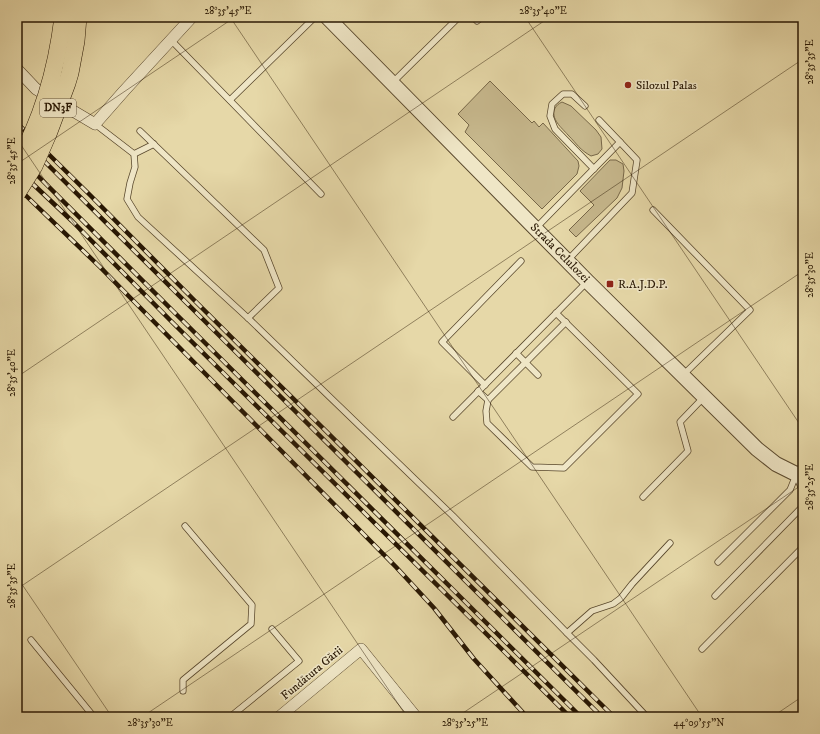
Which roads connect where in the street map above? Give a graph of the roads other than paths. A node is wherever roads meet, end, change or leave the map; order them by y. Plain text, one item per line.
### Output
1 (64, 17) edge
2 (78, 17) edge
3 (192, 17) edge
4 (314, 17) edge
5 (327, 17) edge
6 (460, 17) edge
7 (473, 17) edge
8 (482, 17) edge
9 (171, 40) junction
10 (17, 69) edge
11 (392, 83) junction
12 (230, 100) junction
13 (584, 106) dead end
14 (599, 120) dead end
15 (95, 124) junction
16 (140, 131) dead end
17 (620, 142) junction
18 (154, 144) junction
19 (134, 154) junction
20 (17, 164) edge
21 (594, 169) junction
22 (17, 193) edge
23 (322, 194) dead end
24 (653, 210) dead end
25 (535, 228) junction
26 (521, 261) dead end
27 (567, 261) junction
28 (587, 281) junction
29 (556, 313) junction
30 (248, 318) junction
31 (566, 322) junction
32 (516, 353) junction
33 (526, 362) junction
34 (538, 375) dead end
35 (683, 375) junction
36 (484, 385) junction
37 (478, 391) junction
38 (704, 396) junction
39 (488, 400) junction
40 (453, 417) dead end
41 (799, 474) edge
42 (803, 492) edge
43 (643, 497) dead end
44 (803, 506) edge
45 (185, 526) dead end
46 (670, 543) dead end
47 (803, 546) edge
48 (718, 562) dead end
49 (715, 596) dead end
50 (272, 629) dead end
51 (567, 633) junction
52 (32, 640) dead end
53 (702, 649) dead end
54 (183, 691) dead end
55 (94, 717) edge
56 (230, 717) edge
57 (279, 717) edge
58 (416, 717) edge
59 (647, 717) edge

1 - 20 main road, DN3F, bridge
2 - 22 main road, DN3F, bridge
3 - 9 street
4 - 12 lane
5 - 11 street, Strada Celulozei
6 - 11 lane
7 - 8 lane
9 - 12 lane
9 - 15 street
10 - 15 street
11 - 25 street, Strada Celulozei
12 - 23 lane
13 - 21 lane
14 - 17 lane
15 - 19 lane
16 - 18 lane
17 - 21 lane
17 - 27 lane
18 - 19 lane
18 - 30 lane
19 - 30 lane
21 - 25 lane
24 - 35 lane
25 - 27 street, Strada Celulozei
26 - 36 lane
27 - 28 street, Strada Celulozei
28 - 29 lane
28 - 35 street, Strada Celulozei
29 - 31 lane
29 - 32 lane
30 - 51 lane
31 - 33 lane
31 - 39 lane
32 - 33 lane
32 - 36 lane
33 - 34 lane
33 - 39 lane
35 - 38 street, Strada Celulozei
36 - 37 lane
37 - 39 lane
37 - 40 lane
38 - 41 street, Strada Celulozei
38 - 43 lane
41 - 42 lane
41 - 48 lane
44 - 49 lane
45 - 54 lane
46 - 51 lane
47 - 53 lane
50 - 56 lane
51 - 59 lane
52 - 55 lane
57 - 58 street, Fundătura Gării

